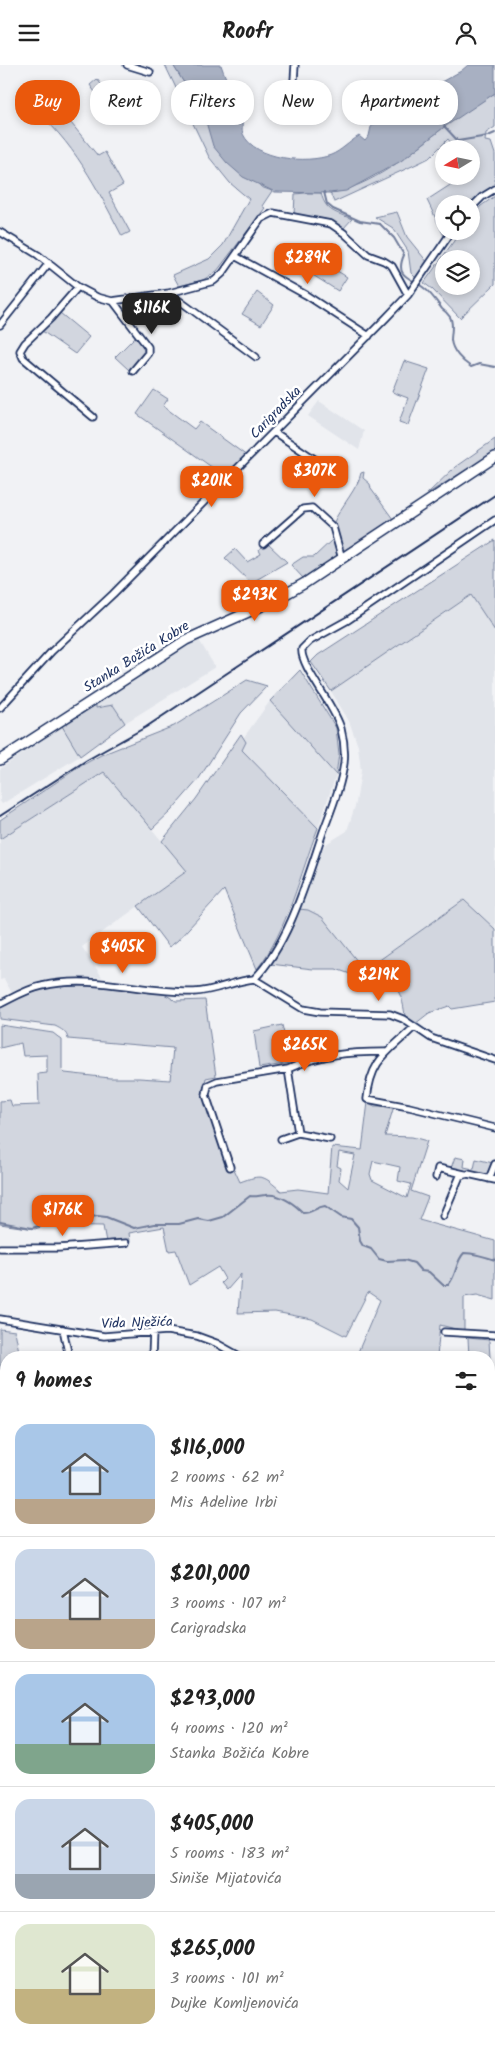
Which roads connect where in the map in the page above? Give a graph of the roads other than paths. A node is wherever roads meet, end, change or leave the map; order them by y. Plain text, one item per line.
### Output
1 (127, 65) edge
2 (294, 65) edge
3 (150, 72) dead end
4 (294, 80) dead end
5 (495, 189) edge
6 (480, 199) edge
7 (0, 232) edge
8 (446, 240) edge
9 (235, 256) junction
10 (49, 263) junction
11 (78, 287) junction
12 (409, 292) junction
13 (169, 293) junction
14 (113, 301) junction
15 (0, 325) edge
16 (369, 336) junction
17 (256, 357) dead end
18 (132, 371) dead end
19 (93, 417) dead end
20 (274, 432) junction
21 (495, 457) edge
22 (337, 474) dead end
23 (495, 520) edge
24 (263, 544) dead end
25 (342, 559) junction
26 (0, 708) edge
27 (0, 760) edge
28 (254, 979) junction
29 (0, 1003) edge
30 (414, 1027) junction
31 (385, 1052) junction
32 (495, 1060) edge
33 (288, 1069) junction
34 (495, 1128) edge
35 (298, 1133) junction
36 (281, 1139) dead end
37 (330, 1139) dead end
38 (495, 1164) edge
39 (230, 1167) dead end
40 (466, 1174) junction
41 (436, 1177) dead end
42 (492, 1180) edge
43 (443, 1216) dead end
44 (126, 1243) dead end
45 (0, 1248) edge
46 (0, 1319) edge
47 (63, 1329) junction
48 (153, 1332) junction
49 (444, 1332) dead end
50 (495, 1335) edge
51 (68, 1351) edge
52 (152, 1351) edge
53 (230, 1351) edge

1 - 3 street
2 - 4 street
5 - 6 street
7 - 10 street
8 - 12 street, Carigradska
9 - 12 street
9 - 13 street
9 - 16 street
10 - 11 street
10 - 15 street
11 - 14 street
11 - 19 street
12 - 16 street, Carigradska
13 - 14 street
13 - 17 street
14 - 18 street
16 - 20 street, Carigradska
20 - 22 street
20 - 26 street, Carigradska
21 - 25 street, Stanka Božića Kobre
23 - 28 street
24 - 25 street
25 - 27 street, Stanka Božića Kobre
28 - 29 street
28 - 30 street
30 - 31 street
30 - 32 street
31 - 33 street
31 - 34 street
33 - 35 street
33 - 39 street
35 - 36 street
35 - 37 street
38 - 42 street
40 - 41 street
40 - 42 street
40 - 43 street
44 - 45 street
46 - 47 street, Vida Nježića
47 - 48 street, Vida Nježića
47 - 51 street
48 - 52 street
48 - 53 street, Vida Nježića
49 - 50 street

